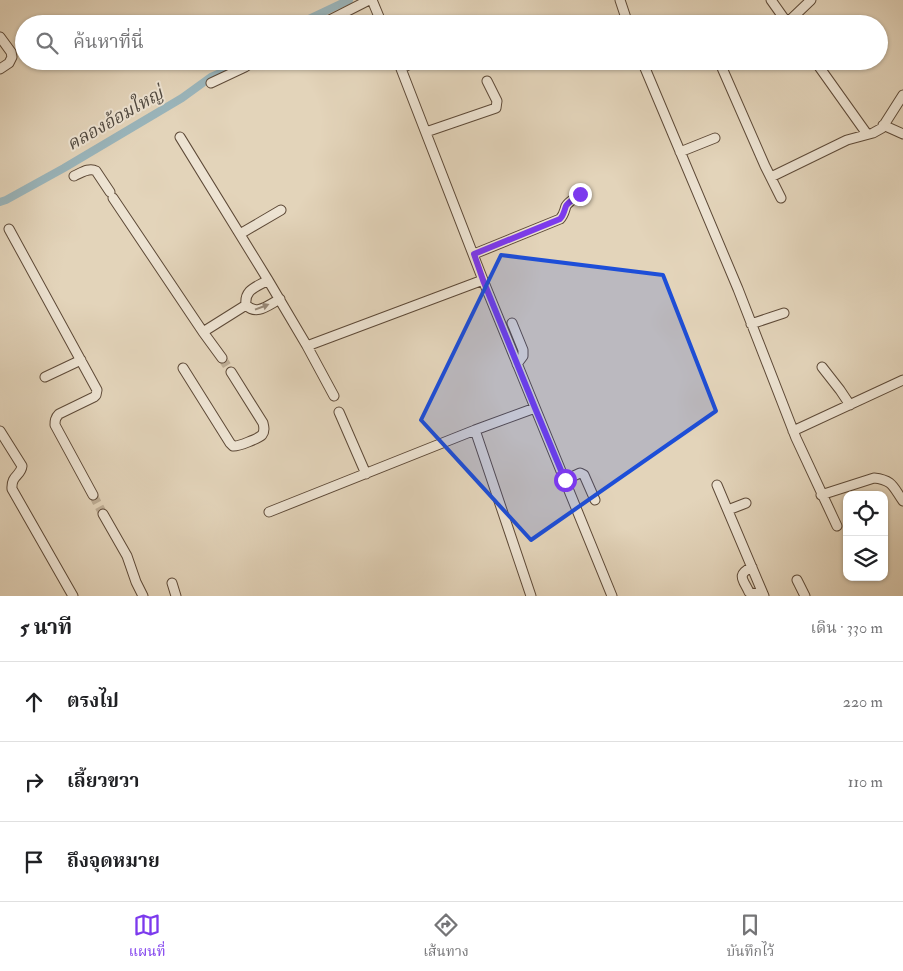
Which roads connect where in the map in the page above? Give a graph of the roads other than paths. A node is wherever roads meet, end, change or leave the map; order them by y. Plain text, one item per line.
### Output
1 (370, 0) edge
2 (620, 0) edge
3 (771, 0) edge
4 (811, 0) edge
5 (340, 15) edge
6 (378, 15) edge
7 (625, 15) edge
8 (782, 15) edge
9 (796, 15) edge
10 (0, 37) edge
11 (0, 69) edge
12 (239, 70) edge
13 (401, 70) edge
14 (646, 70) edge
15 (723, 70) edge
16 (822, 70) edge
17 (487, 81) dead end
18 (211, 83) dead end
19 (903, 95) edge
20 (883, 125) junction
21 (426, 132) junction
22 (867, 134) junction
23 (903, 134) edge
24 (180, 137) dead end
25 (715, 138) dead end
26 (680, 152) junction
27 (74, 176) dead end
28 (771, 177) junction
29 (580, 194) dead end
30 (781, 198) dead end
31 (281, 210) dead end
32 (10, 229) dead end
33 (240, 234) junction
34 (474, 254) junction
35 (268, 280) junction
36 (483, 280) junction
37 (280, 299) junction
38 (246, 305) junction
39 (784, 313) dead end
40 (512, 324) dead end
41 (751, 324) junction
42 (203, 332) junction
43 (307, 346) junction
44 (222, 358) tunnel mouth
45 (81, 360) junction
46 (517, 364) junction
47 (822, 367) dead end
48 (183, 368) dead end
49 (231, 372) tunnel mouth
50 (45, 377) dead end
51 (903, 380) edge
52 (334, 396) dead end
53 (850, 405) junction
54 (535, 408) junction
55 (339, 412) dead end
56 (476, 430) junction
57 (0, 431) edge
58 (793, 431) junction
59 (366, 474) junction
60 (565, 480) junction
61 (717, 484) dead end
62 (93, 495) tunnel mouth
63 (821, 495) junction
64 (596, 500) dead end
65 (903, 501) edge
66 (746, 503) dead end
67 (728, 510) junction
68 (269, 512) dead end
69 (103, 514) tunnel mouth
70 (837, 526) dead end
71 (752, 567) junction
72 (796, 580) dead end
73 (172, 583) dead end
74 (763, 594) edge
75 (73, 596) edge
76 (143, 596) edge
77 (176, 596) edge
78 (532, 596) edge
79 (612, 596) edge
80 (804, 596) edge

1 - 5 street
1 - 6 street
2 - 7 street
3 - 8 street
4 - 9 street
10 - 11 street
12 - 18 street
13 - 21 street
14 - 26 street
15 - 28 street
16 - 22 street
17 - 21 street
19 - 20 street
20 - 22 street
20 - 23 street
21 - 34 street
22 - 28 street
24 - 33 street
25 - 26 street
26 - 41 street
27 - 42 street
28 - 30 street
29 - 34 street
31 - 33 street
32 - 45 street
33 - 35 street
34 - 36 street
35 - 37 street
35 - 38 street
36 - 43 street
36 - 46 street
38 -> 37 street
37 - 43 street
38 - 42 street
39 - 41 street
40 - 46 street
41 - 58 street
42 - 44 street
43 - 52 street
45 - 50 street
45 - 62 street
46 - 54 street
47 - 53 street
48 - 49 street
51 - 53 street
53 - 58 street
54 - 56 street
54 - 60 street
55 - 59 street
56 - 59 street
56 - 78 street
57 - 75 street
58 - 63 street
59 - 68 street
60 - 64 street
60 - 79 street
61 - 67 street
63 - 65 street
63 - 70 street
66 - 67 street
67 - 71 street
69 - 76 street
71 - 74 street
71 - 74 street
72 - 80 street
73 - 77 street

